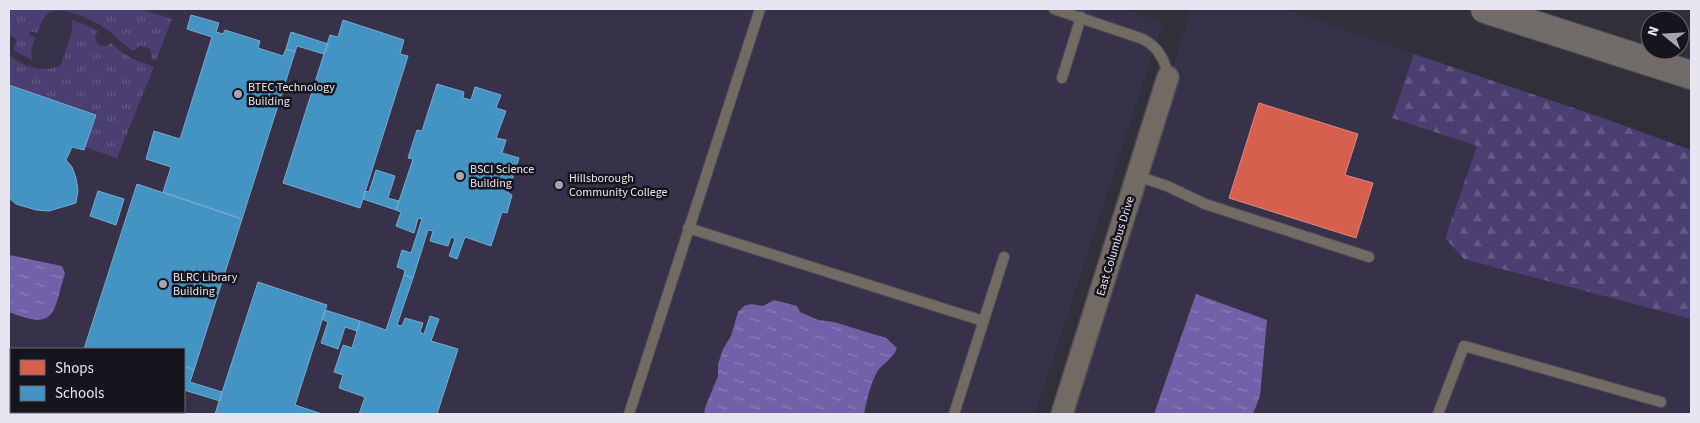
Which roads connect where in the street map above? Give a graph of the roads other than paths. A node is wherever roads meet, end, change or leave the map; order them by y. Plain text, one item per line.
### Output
1 (760, 9) edge
2 (1054, 9) edge
3 (1485, 9) edge
4 (1081, 18) junction
5 (1691, 76) edge
6 (1168, 77) joint
7 (1062, 78) dead end
8 (1137, 176) junction
9 (688, 228) junction
10 (1004, 257) dead end
11 (1369, 257) dead end
12 (983, 322) junction
13 (1660, 402) dead end
14 (629, 414) edge
15 (954, 414) edge
16 (1062, 414) edge
17 (1438, 414) edge

1 - 9 lane
2 - 4 lane
3 - 5 highway
4 - 6 lane
4 - 7 lane
6 - 8 street, East Columbus Drive
8 - 11 lane
8 - 16 street, East Columbus Drive
9 - 12 lane
9 - 14 lane
10 - 12 lane
12 - 15 lane
13 - 17 lane

